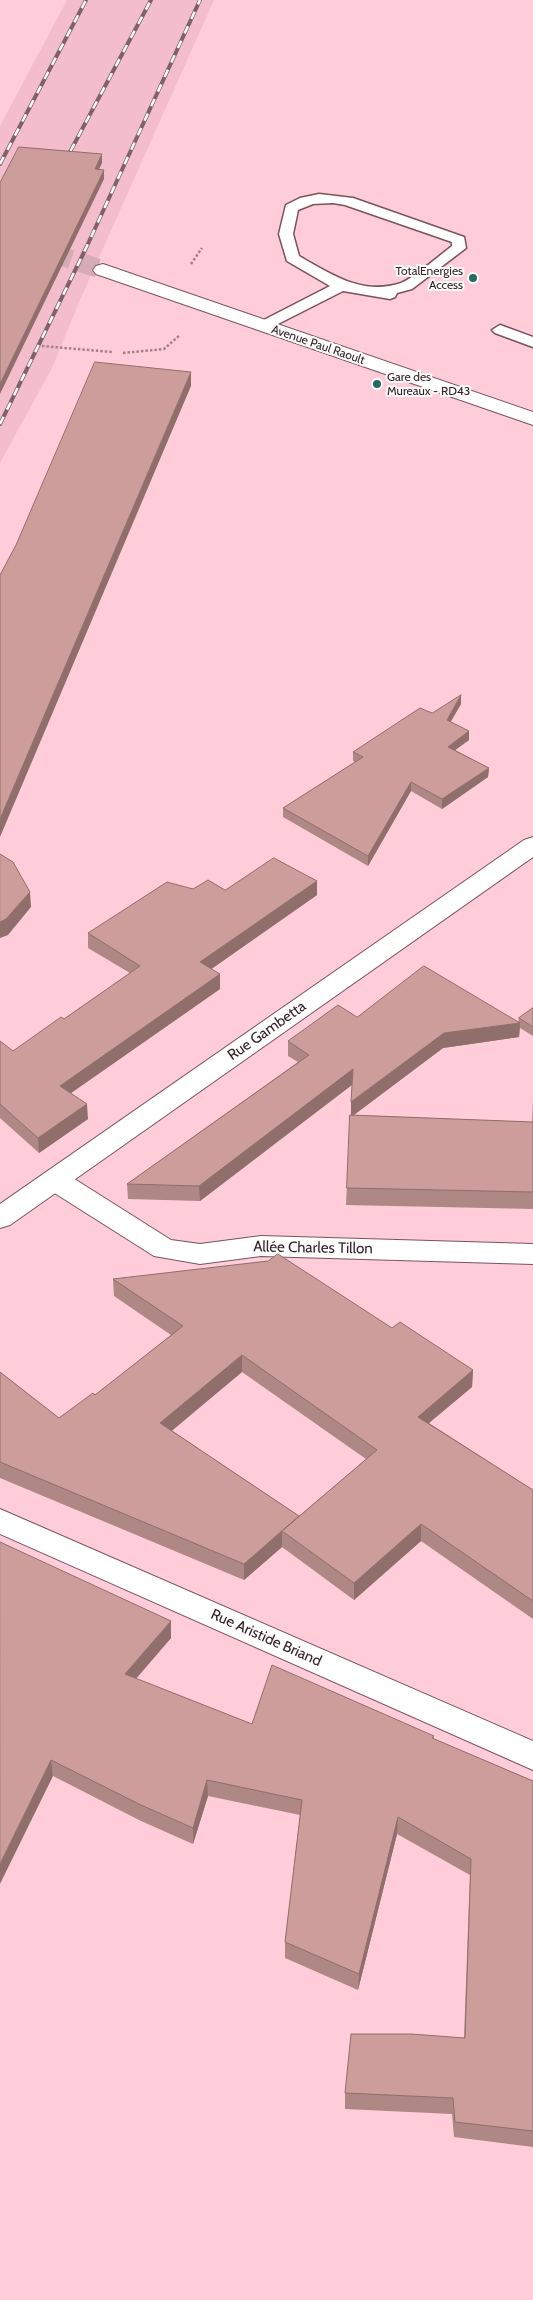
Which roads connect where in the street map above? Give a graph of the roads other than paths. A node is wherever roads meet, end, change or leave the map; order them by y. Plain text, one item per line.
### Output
1 (102, 270) tunnel mouth
2 (341, 286) junction
3 (377, 292) junction
4 (407, 298) dead end
5 (263, 326) junction
6 (500, 330) dead end
7 (533, 342) edge
8 (533, 419) edge
9 (533, 845) edge
10 (55, 1180) junction
11 (0, 1218) edge
12 (533, 1254) edge
13 (0, 1521) edge
14 (533, 1756) edge

1 - 5 main road, Avenue Paul Raoult
2 - 3 lane
2 - 3 lane
2 - 5 lane
3 - 4 lane
5 - 8 main road, Avenue Paul Raoult
6 - 7 lane
9 - 10 main road, Rue Gambetta
10 - 11 main road, Rue Gambetta
10 - 12 main road, Allée Charles Tillon
13 - 14 main road, Rue Aristide Briand

